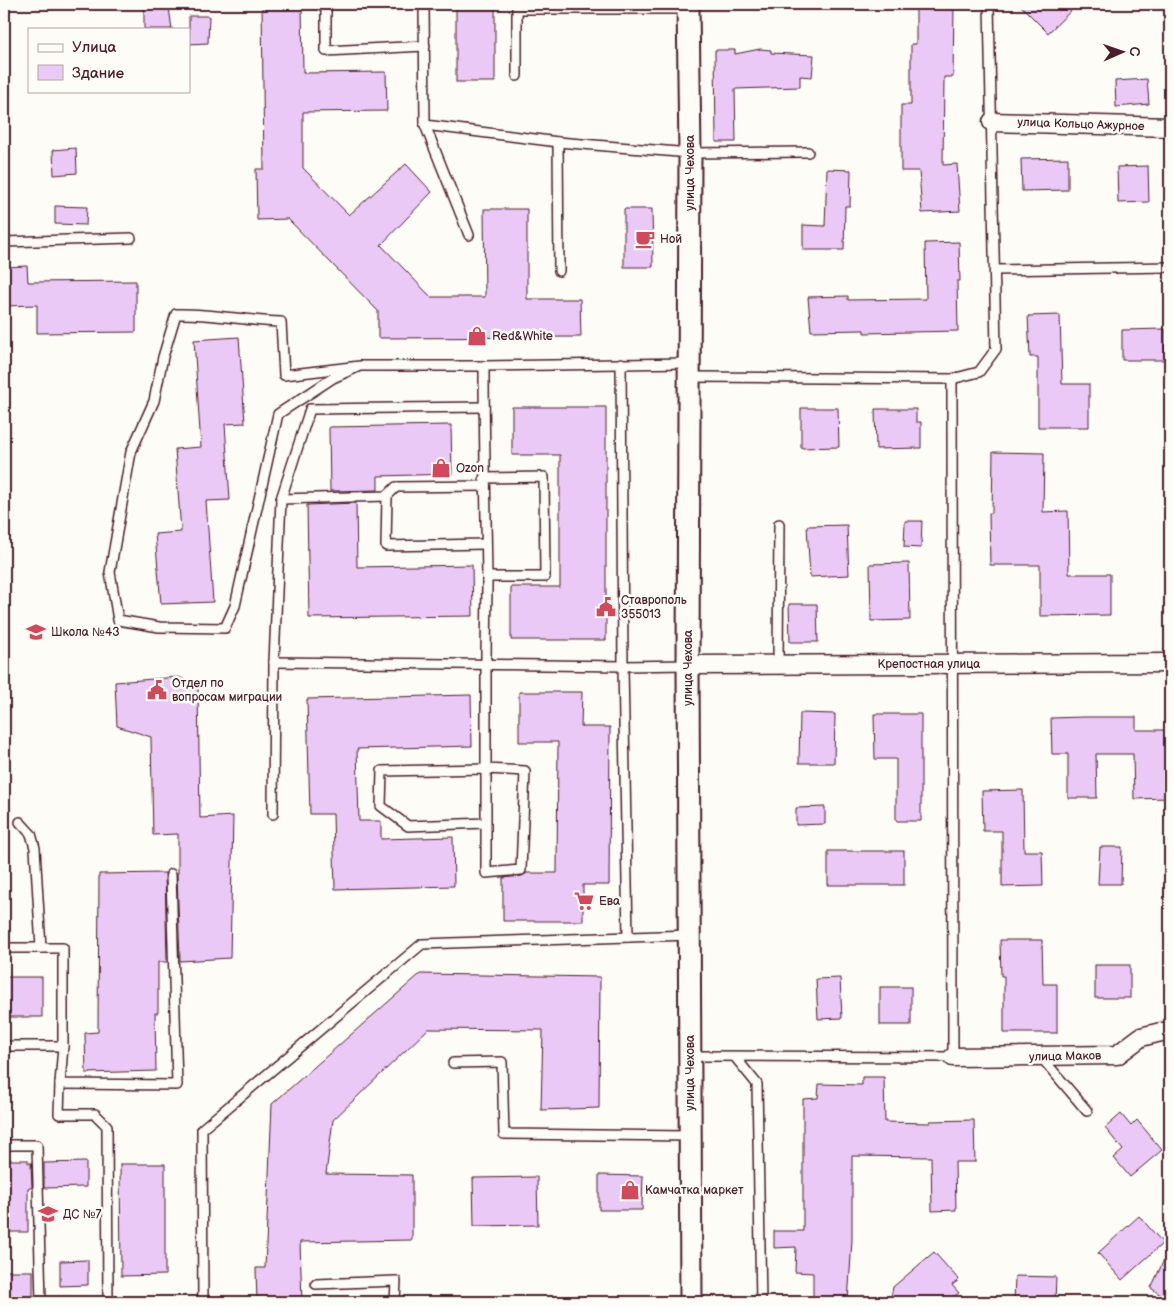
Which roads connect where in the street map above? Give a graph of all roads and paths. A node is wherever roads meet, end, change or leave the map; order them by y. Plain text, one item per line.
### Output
1 (326, 4) edge
2 (424, 4) edge
3 (989, 4) edge
4 (517, 6) edge
5 (688, 6) edge
6 (425, 46) junction
7 (517, 76) dead end
8 (992, 122) junction
9 (425, 125) junction
10 (1170, 127) edge
11 (558, 142) junction
12 (808, 152) dead end
13 (690, 153) junction
14 (469, 235) dead end
15 (130, 238) dead end
16 (4, 242) edge
17 (1170, 267) edge
18 (995, 270) junction
19 (559, 271) dead end
20 (622, 363) junction
21 (360, 366) junction
22 (484, 366) junction
23 (689, 370) junction
24 (952, 379) junction
25 (484, 407) junction
26 (485, 482) junction
27 (387, 496) junction
28 (281, 499) junction
29 (779, 524) dead end
30 (485, 544) junction
31 (487, 578) junction
32 (274, 662) junction
33 (1170, 663) edge
34 (486, 664) junction
35 (778, 664) junction
36 (952, 664) junction
37 (688, 665) junction
38 (623, 666) junction
39 (486, 769) junction
40 (272, 814) dead end
41 (20, 822) dead end
42 (486, 823) junction
43 (171, 874) dead end
44 (690, 935) junction
45 (628, 937) junction
46 (4, 948) edge
47 (41, 948) junction
48 (1170, 1032) edge
49 (4, 1046) edge
50 (63, 1046) junction
51 (690, 1056) junction
52 (735, 1057) junction
53 (954, 1057) junction
54 (1041, 1057) junction
55 (453, 1063) dead end
56 (60, 1084) junction
57 (1087, 1111) dead end
58 (690, 1136) junction
59 (4, 1145) edge
60 (316, 1284) dead end
61 (41, 1302) edge
62 (108, 1302) edge
63 (203, 1302) edge
64 (395, 1302) edge
65 (691, 1302) edge
66 (761, 1302) edge

1 - 6 lane
2 - 6 lane
3 - 8 lane
4 - 5 lane
4 - 7 lane
5 - 13 street, улица Чехова
6 - 9 lane
8 - 10 street, улица Кольцо Ажурное
8 - 18 lane
9 - 11 lane
9 - 14 lane
11 - 13 lane
11 - 19 lane
12 - 13 lane
13 - 23 street, улица Чехова
15 - 16 lane
17 - 18 lane
18 - 24 lane
20 - 22 lane
20 - 23 lane
20 - 38 lane
21 - 21 lane
21 - 22 lane
22 - 25 lane
23 - 24 lane
23 - 37 street, улица Чехова
24 - 36 lane
25 - 26 lane
25 - 28 lane
26 - 27 lane
26 - 30 lane
26 - 31 lane
27 - 28 lane
27 - 30 lane
28 - 32 lane
29 - 35 lane
30 - 31 lane
31 - 34 lane
32 - 34 lane
32 - 40 lane
33 - 36 street, Крепостная улица
34 - 38 lane
34 - 39 lane
35 - 36 street, Крепостная улица
35 - 37 street, Крепостная улица
36 - 53 lane
37 - 38 lane
37 - 44 street, улица Чехова
38 - 45 lane
39 - 42 lane
39 - 42 lane
39 - 42 lane
41 - 47 lane
43 - 56 lane
44 - 45 lane
44 - 51 street, улица Чехова
45 - 63 lane
46 - 47 lane
47 - 50 lane
48 - 54 street, улица Маков
49 - 50 lane
50 - 56 lane
51 - 52 lane
51 - 58 street, улица Чехова
52 - 53 lane
52 - 66 lane
53 - 54 street, улица Маков
54 - 57 lane
55 - 58 lane
56 - 62 lane
58 - 65 street, улица Чехова
59 - 61 lane
60 - 64 lane

